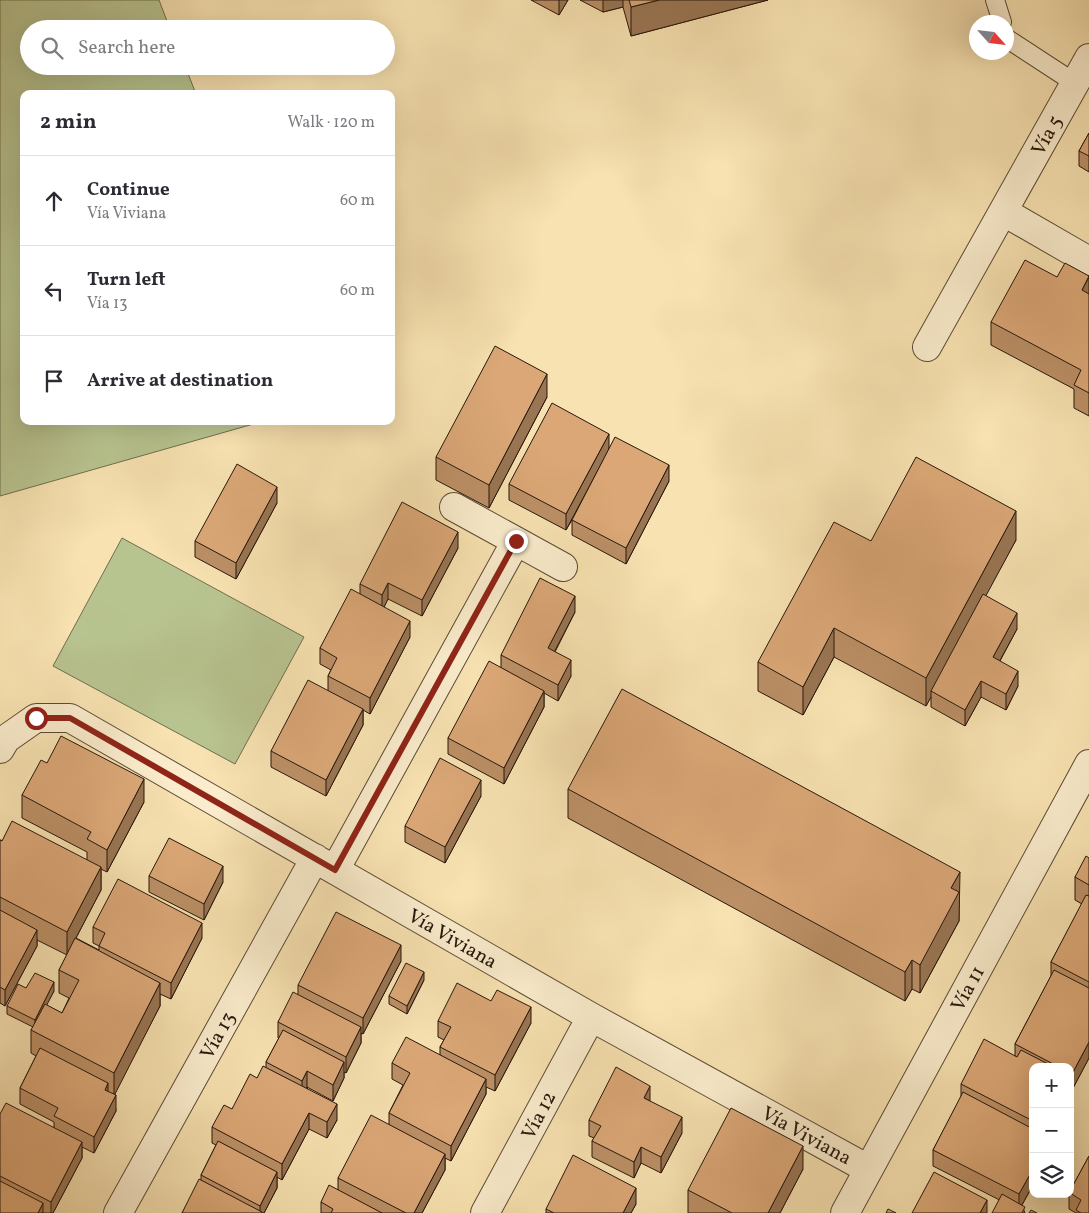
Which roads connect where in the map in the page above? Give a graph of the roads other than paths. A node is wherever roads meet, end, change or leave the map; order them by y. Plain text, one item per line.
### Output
1 (995, 0) edge
2 (1000, 15) edge
3 (1014, 43) edge
4 (1089, 58) edge
5 (1075, 83) junction
6 (1004, 212) junction
7 (1089, 261) edge
8 (927, 348) dead end
9 (454, 507) dead end
10 (516, 541) junction
11 (564, 567) dead end
12 (0, 749) edge
13 (1089, 764) edge
14 (325, 864) junction
15 (591, 1017) junction
16 (868, 1169) junction
17 (118, 1213) edge
18 (485, 1213) edge
19 (845, 1213) edge

1 - 2 lane
3 - 5 lane
4 - 5 street, Vía 5
5 - 6 street, Vía 5
6 - 7 street
6 - 8 street, Vía 5
9 - 10 street
10 - 11 street
10 - 14 street, Vía 13
12 - 14 street, Vía Viviana
13 - 16 street, Vía 11
14 - 15 street, Vía Viviana
14 - 17 street, Vía 13
15 - 16 street, Vía Viviana
15 - 18 street, Vía 12
16 - 19 street, Vía 11

